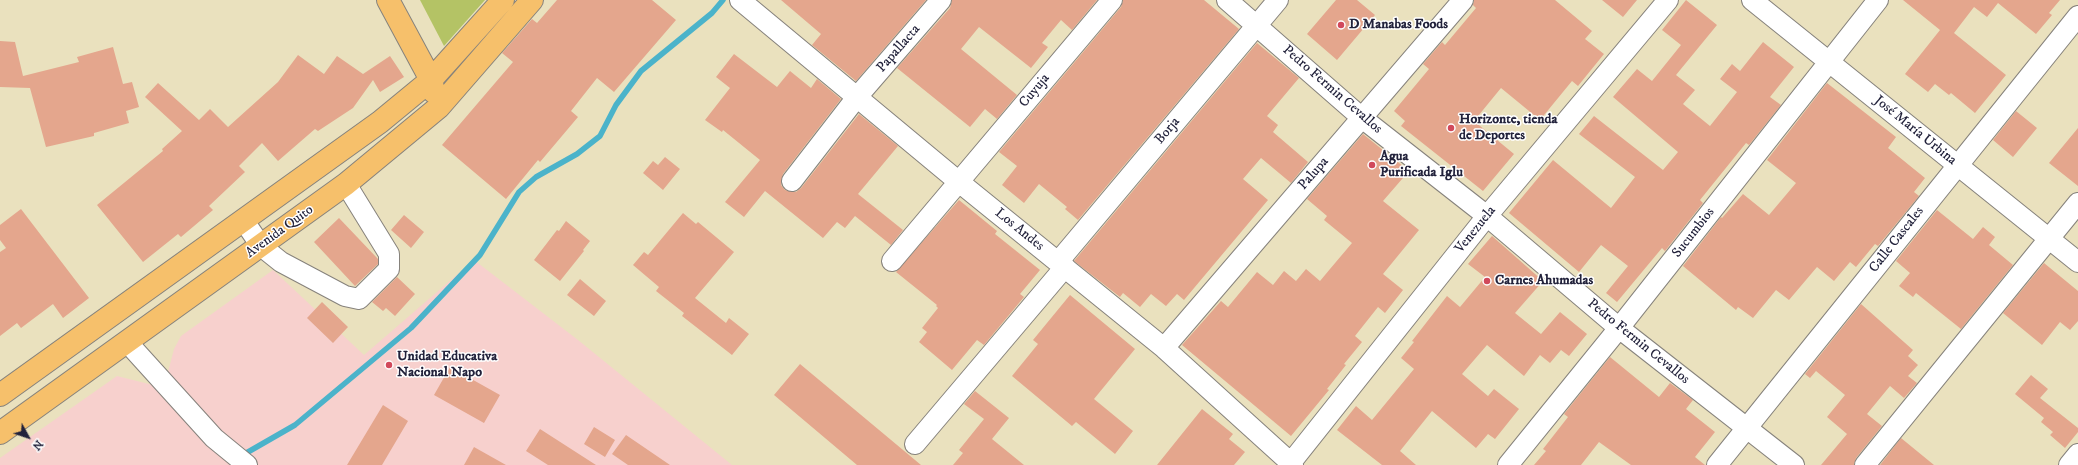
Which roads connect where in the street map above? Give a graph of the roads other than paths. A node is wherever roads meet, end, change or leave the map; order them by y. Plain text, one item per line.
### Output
1 (388, 0) edge
2 (503, 0) edge
3 (532, 0) edge
4 (941, 0) edge
5 (1112, 0) edge
6 (1226, 0) edge
7 (1278, 0) edge
8 (1463, 0) edge
9 (1668, 0) edge
10 (1752, 0) edge
11 (1878, 0) edge
12 (748, 3) edge
13 (2078, 16) edge
14 (1258, 26) junction
15 (1828, 61) junction
16 (431, 80) junction
17 (857, 97) junction
18 (439, 107) junction
19 (1362, 118) junction
20 (1957, 165) junction
21 (792, 181) dead end
22 (959, 182) junction
23 (346, 184) junction
24 (2078, 203) edge
25 (1487, 216) junction
26 (244, 221) junction
27 (2050, 240) junction
28 (261, 246) junction
29 (892, 261) dead end
30 (2078, 262) edge
31 (1061, 264) junction
32 (1619, 328) junction
33 (127, 342) junction
34 (1164, 348) junction
35 (0, 395) edge
36 (1747, 430) junction
37 (0, 433) edge
38 (915, 444) dead end
39 (2078, 454) edge
40 (1291, 464) edge
41 (247, 465) edge
42 (1508, 465) edge
43 (1718, 465) edge
44 (1794, 465) edge
45 (1865, 465) edge
46 (2069, 465) edge

1 - 16 highway
2 - 16 highway
3 - 18 highway, Avenida Quito
4 - 17 street, Papallacta
5 - 22 street, Cuyuja
6 - 14 street, Pedro Fermin Cevallos
7 - 14 street, Borja
8 - 19 street, Palupa
9 - 25 street, Venezuela
10 - 15 street, José María Urbina
11 - 15 street, Sucumbios
12 - 17 street, Los Andes
13 - 20 street, Calle Cascales
14 - 19 street, Pedro Fermin Cevallos
14 - 31 street, Borja
15 - 20 street, José María Urbina
15 - 32 street, Sucumbios
16 - 18 highway
16 - 26 highway
17 - 21 street, Papallacta
17 - 22 street, Los Andes
18 - 23 highway, Avenida Quito
19 - 25 street, Pedro Fermin Cevallos
19 - 34 street, Palupa
20 - 27 street, José María Urbina
20 - 36 street, Calle Cascales
22 - 29 street, Cuyuja
22 - 31 street, Los Andes
23 - 28 highway, Avenida Quito
23 - 28 street
24 - 27 street
25 - 32 street, Pedro Fermin Cevallos
25 - 40 street, Venezuela
26 - 28 street
26 - 35 highway
27 - 30 street, José María Urbina
27 - 45 street
28 - 33 highway, Avenida Quito
31 - 34 street, Los Andes
31 - 38 street, Borja
32 - 36 street, Pedro Fermin Cevallos
32 - 42 street, Sucumbios
33 - 37 highway, Avenida Quito
33 - 41 street
34 - 40 street, Los Andes
36 - 43 street, Calle Cascales
36 - 44 street, Pedro Fermin Cevallos
39 - 46 street

